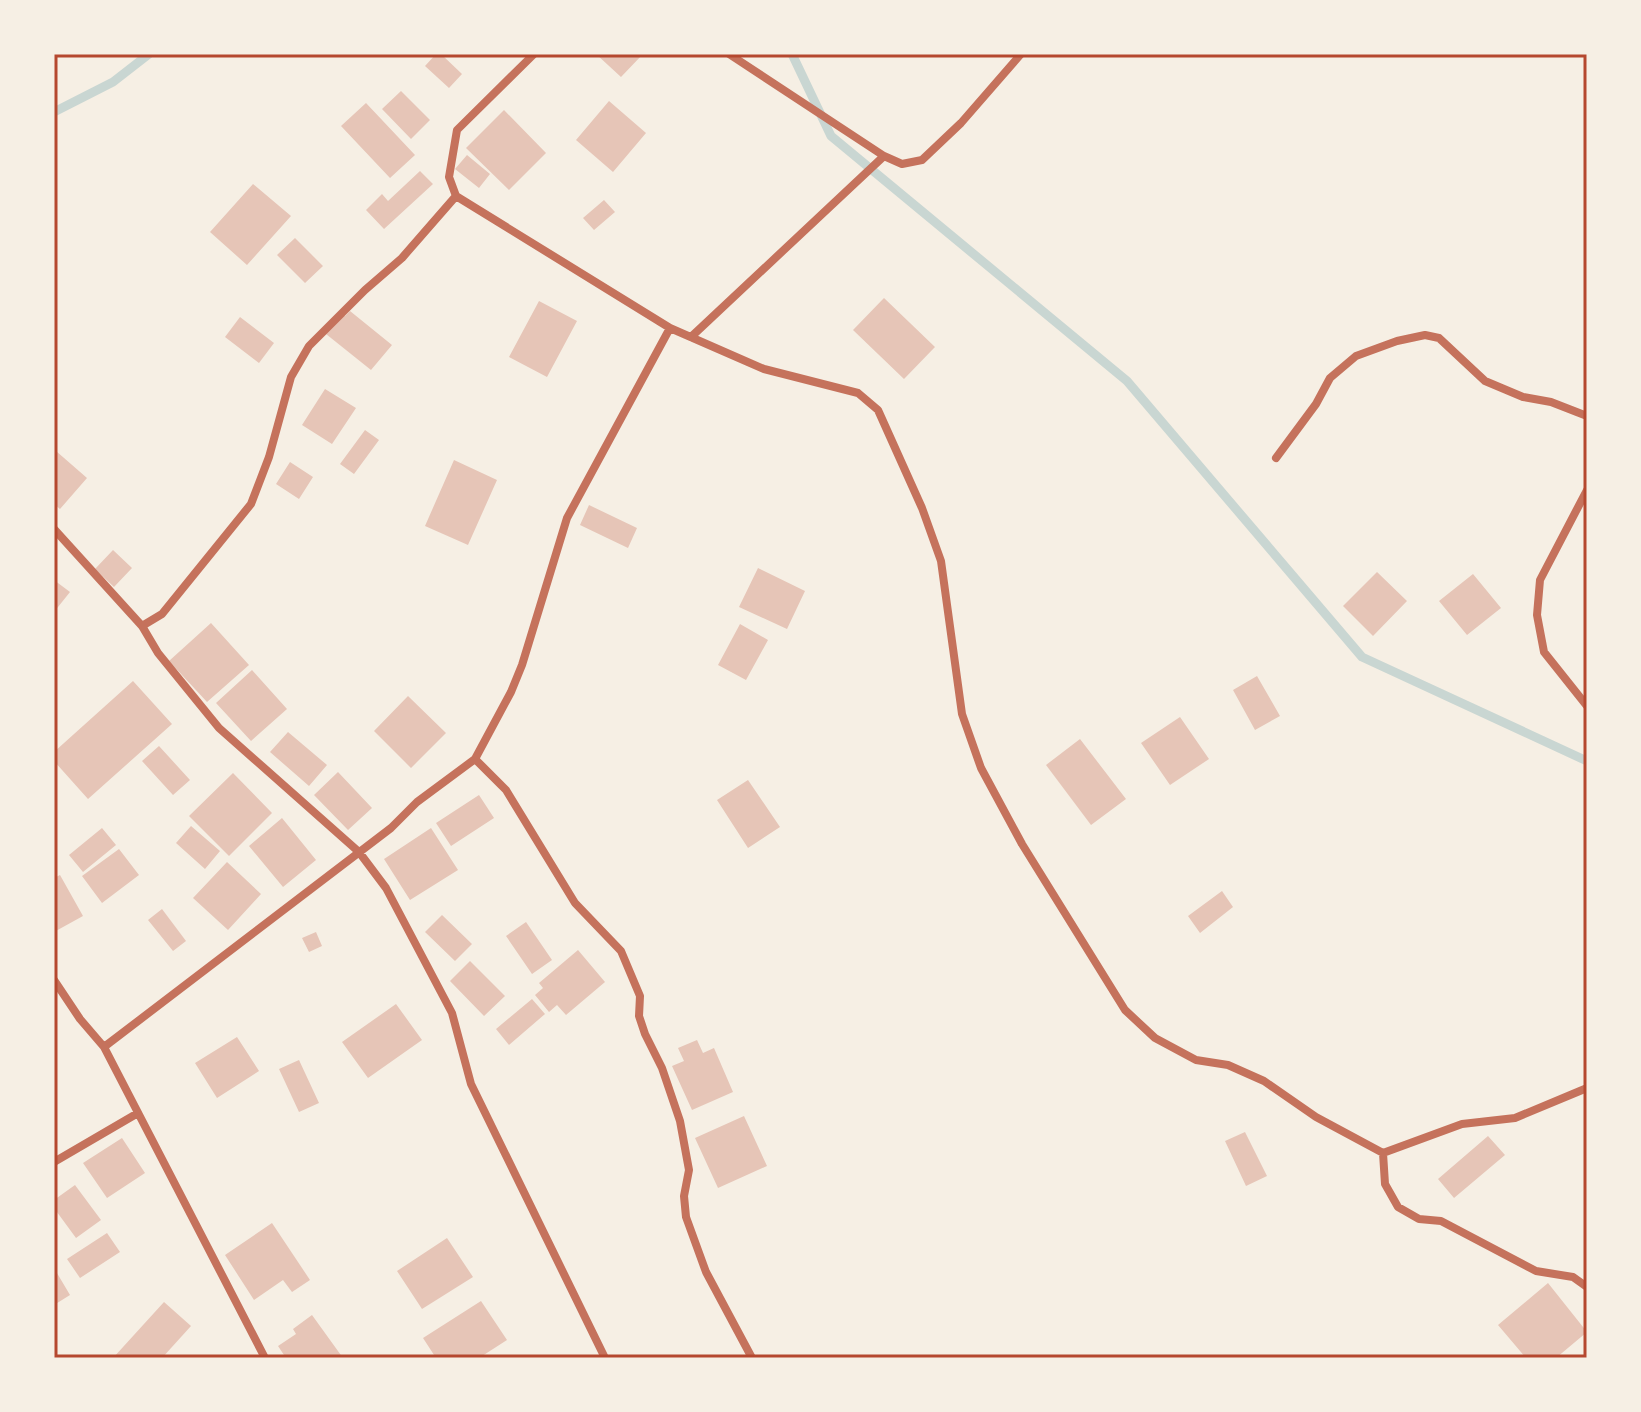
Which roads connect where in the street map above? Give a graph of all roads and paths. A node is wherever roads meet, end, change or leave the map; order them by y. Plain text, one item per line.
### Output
1 (534, 54) edge
2 (729, 54) edge
3 (1021, 54) edge
4 (884, 156) junction
5 (456, 196) junction
6 (670, 328) junction
7 (691, 337) junction
8 (1587, 416) edge
9 (1276, 458) dead end
10 (1587, 490) edge
11 (54, 529) edge
12 (142, 626) junction
13 (1587, 706) edge
14 (475, 759) junction
15 (359, 852) junction
16 (54, 980) edge
17 (104, 1047) junction
18 (1587, 1088) edge
19 (138, 1113) junction
20 (1383, 1153) junction
21 (54, 1162) edge
22 (1587, 1287) edge
23 (265, 1358) edge
24 (605, 1358) edge
25 (752, 1358) edge

1 - 5 street
2 - 4 street
3 - 4 street
4 - 7 street
5 - 6 street
5 - 12 street
6 - 7 street
6 - 14 street
7 - 20 street
8 - 9 street
10 - 13 street
11 - 12 street
12 - 15 street
14 - 15 street
14 - 25 street
15 - 17 street
15 - 24 street
16 - 17 street
17 - 19 street
18 - 20 street
19 - 21 street
19 - 23 street
20 - 22 street

